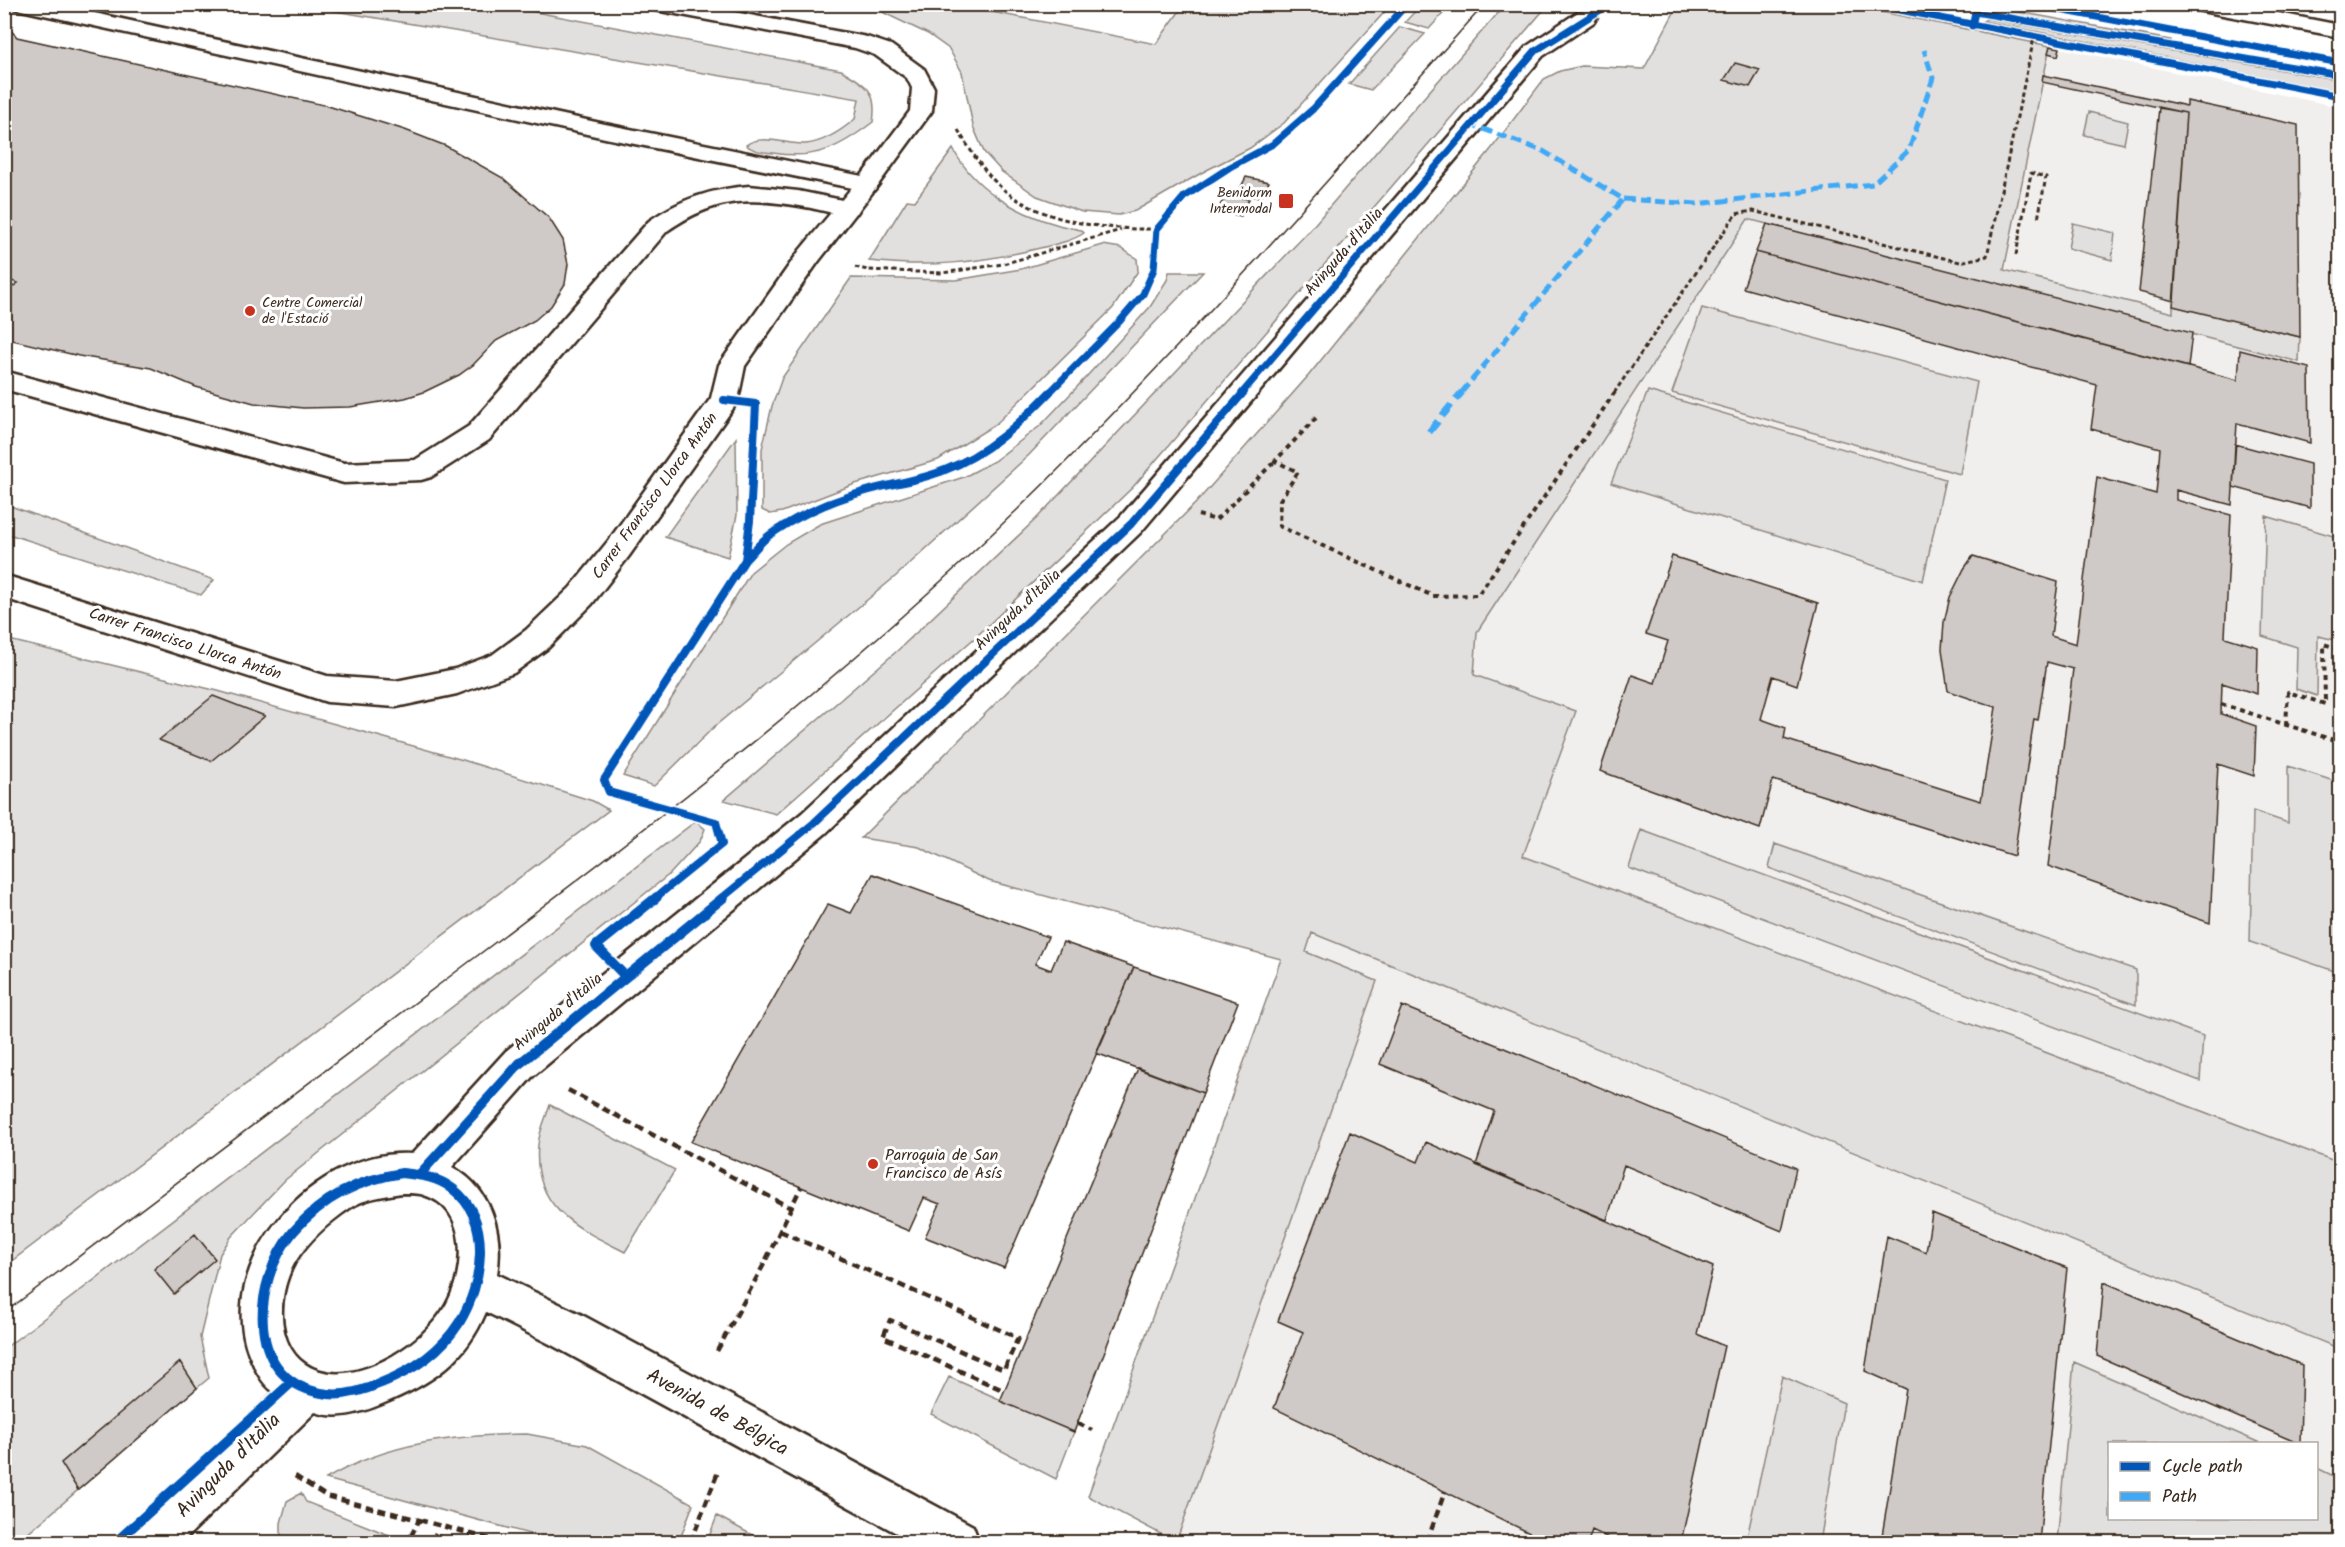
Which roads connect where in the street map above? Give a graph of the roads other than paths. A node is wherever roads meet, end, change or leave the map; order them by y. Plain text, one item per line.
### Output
1 (21, 4) edge
2 (655, 4) edge
3 (2196, 4) edge
4 (1586, 17) dead end
5 (2340, 32) edge
6 (867, 184) junction
7 (848, 208) junction
8 (4, 380) edge
9 (4, 586) edge
10 (419, 1175) junction
11 (476, 1285) junction
12 (308, 1388) junction
13 (150, 1542) edge
14 (957, 1542) edge

1 - 6 street
2 - 6 street, Carrer Francisco Llorca Antón
3 - 5 street
4 - 10 street, Avinguda d'Itàlia
6 - 7 street, Carrer Francisco Llorca Antón
7 - 8 street
7 - 9 street, Carrer Francisco Llorca Antón
10 - 11 street
10 - 12 street
11 - 12 street
11 - 14 street, Avenida de Bélgica
12 - 13 street, Avinguda d'Itàlia

